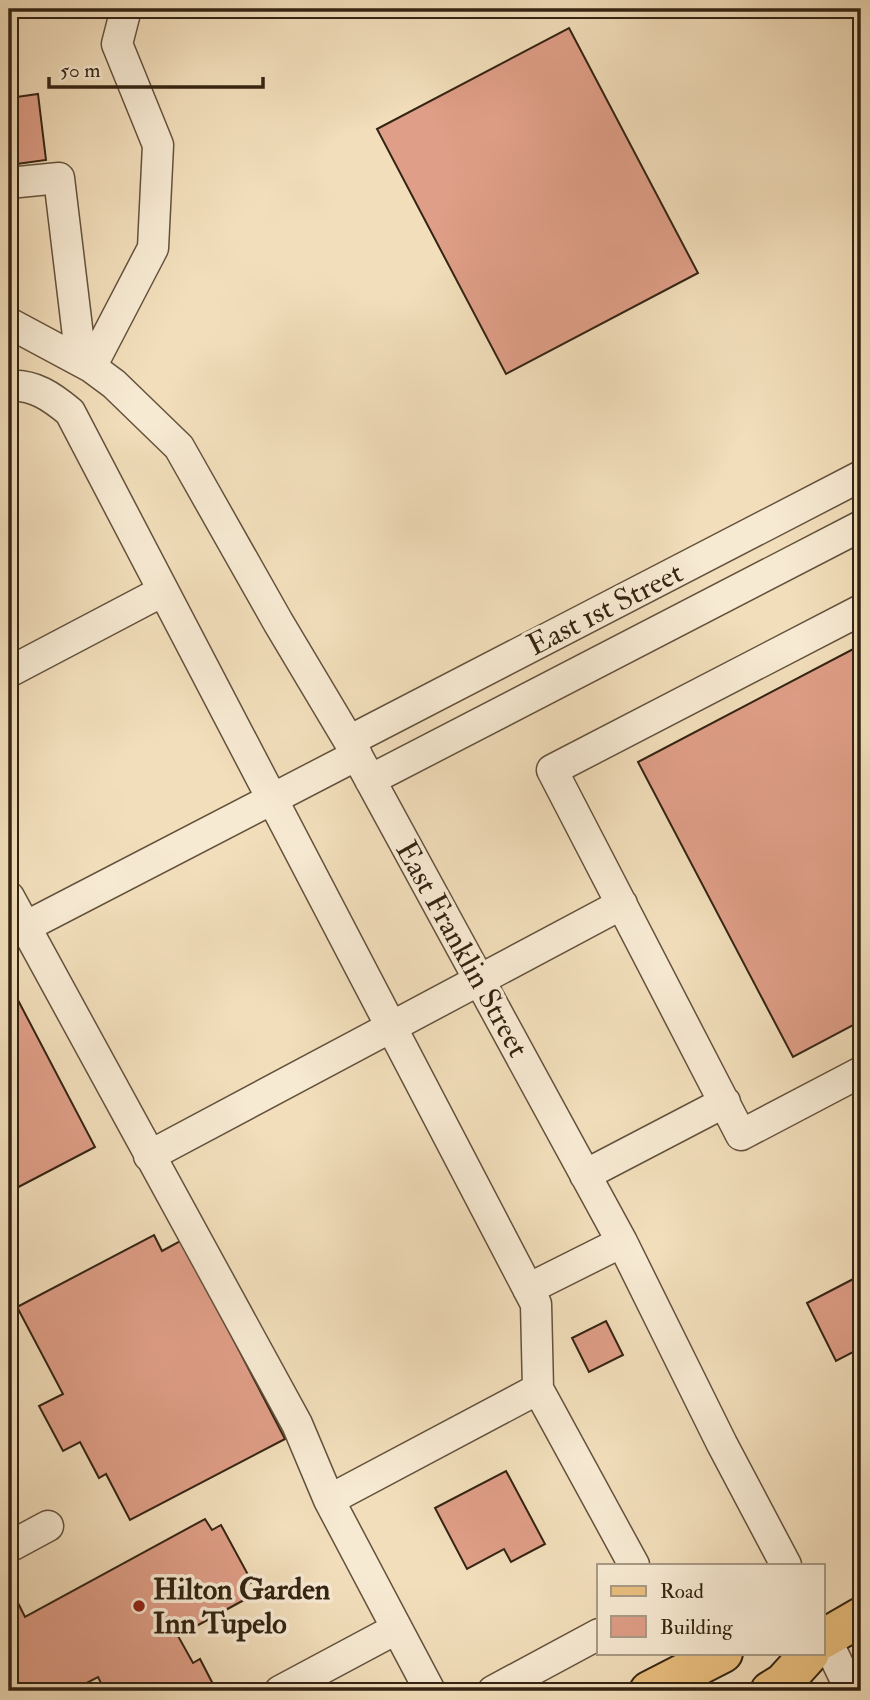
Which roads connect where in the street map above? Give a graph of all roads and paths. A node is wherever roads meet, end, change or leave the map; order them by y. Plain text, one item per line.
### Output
1 (126, 9) edge
2 (9, 183) edge
3 (9, 323) edge
4 (86, 364) junction
5 (9, 386) edge
6 (861, 476) edge
7 (861, 526) edge
8 (163, 591) junction
9 (861, 610) edge
10 (9, 672) edge
11 (359, 759) junction
12 (272, 799) junction
13 (9, 897) edge
14 (622, 904) junction
15 (25, 927) junction
16 (480, 981) junction
17 (391, 1028) junction
18 (861, 1072) edge
19 (724, 1102) junction
20 (149, 1156) junction
21 (585, 1175) junction
22 (622, 1242) junction
23 (528, 1289) junction
24 (538, 1389) junction
25 (329, 1500) junction
26 (48, 1526) dead end
27 (9, 1547) edge
28 (633, 1564) edge
29 (785, 1564) edge
30 (861, 1617) edge
31 (396, 1629) junction
32 (597, 1635) edge
33 (824, 1638) edge
34 (824, 1645) edge
35 (721, 1654) edge
36 (809, 1654) edge
37 (280, 1691) edge
38 (430, 1691) edge
39 (493, 1691) edge
40 (649, 1691) edge
41 (770, 1691) edge
42 (851, 1691) edge

1 - 4 street
2 - 4 street
3 - 4 street, East Franklin Street
4 - 11 street, East Franklin Street
5 - 8 street
6 - 11 street, East 1st Street
7 - 11 street, East 1st Street
8 - 10 street
8 - 12 street
9 - 14 street
11 - 12 street
11 - 16 street, East Franklin Street
12 - 15 street
12 - 17 street
13 - 15 street
14 - 16 street
14 - 19 street
15 - 20 street
16 - 17 street
16 - 21 street, East Franklin Street
17 - 20 street
17 - 23 street
18 - 19 street
19 - 21 street
20 - 25 street
21 - 22 street, East Franklin Street
22 - 23 street
22 - 29 street, East Franklin Street
23 - 24 street
24 - 25 street
24 - 28 street
25 - 31 street
26 - 27 street
30 - 33 main road
31 - 37 street
31 - 38 street
32 - 39 street
34 - 42 street
35 - 40 main road
36 - 41 main road

